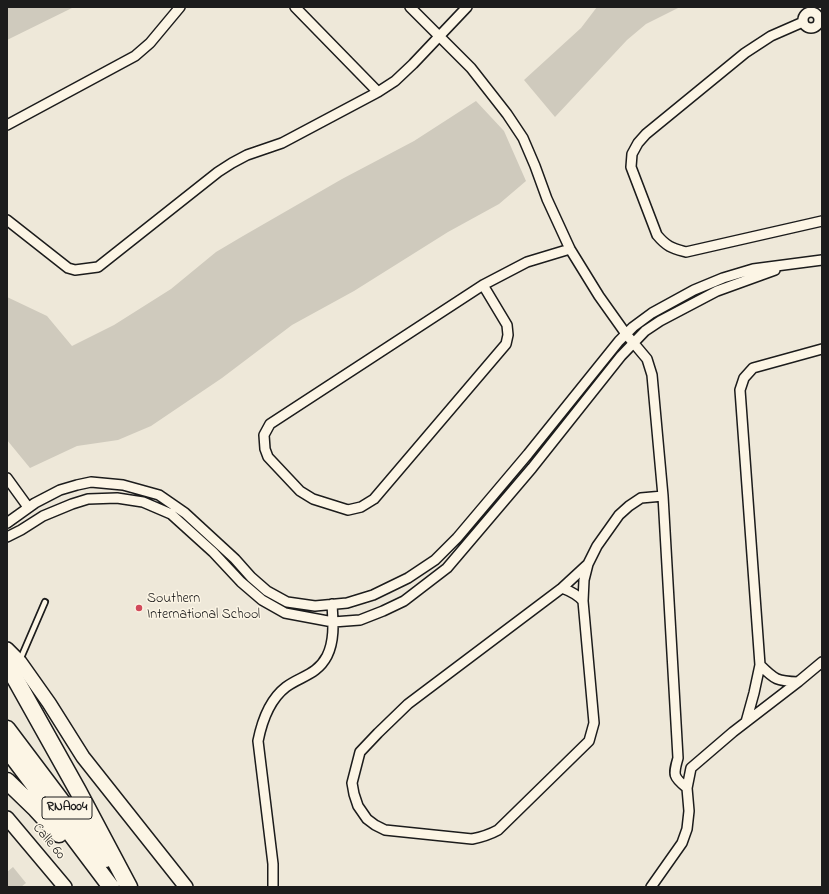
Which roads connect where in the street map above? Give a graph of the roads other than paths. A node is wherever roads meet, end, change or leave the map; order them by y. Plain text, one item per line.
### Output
1 (180, 7) edge
2 (296, 7) edge
3 (410, 7) edge
4 (467, 7) edge
5 (803, 22) dead end
6 (440, 37) junction
7 (378, 92) junction
8 (7, 125) edge
9 (7, 220) edge
10 (822, 221) edge
11 (570, 249) junction
12 (822, 260) edge
13 (793, 264) junction
14 (483, 286) junction
15 (626, 334) junction
16 (634, 342) junction
17 (822, 349) edge
18 (8, 482) edge
19 (662, 496) junction
20 (32, 505) junction
21 (43, 516) junction
22 (7, 523) edge
23 (7, 537) edge
24 (588, 564) junction
25 (562, 588) junction
26 (583, 601) junction
27 (45, 602) dead end
28 (332, 604) junction
29 (333, 622) junction
30 (7, 649) edge
31 (822, 662) edge
32 (760, 665) junction
33 (12, 666) edge
34 (798, 682) junction
35 (746, 722) junction
36 (7, 729) edge
37 (7, 749) edge
38 (678, 758) junction
39 (691, 768) junction
40 (7, 781) edge
41 (687, 788) junction
42 (7, 818) edge
43 (654, 885) edge
44 (65, 887) edge
45 (110, 887) edge
46 (128, 887) edge
47 (186, 887) edge
48 (273, 887) edge

1 - 8 street
2 - 7 street
3 - 6 street
4 - 6 street
5 - 10 street
6 - 7 street
6 - 11 street
7 - 9 street
11 - 14 street
11 - 15 street
12 - 13 street
13 - 15 street
13 - 16 street
14 - 14 street
15 - 16 street
15 - 28 street
16 - 19 street
16 - 29 street
17 - 32 street
18 - 20 street
19 - 24 street
19 - 38 street
20 - 21 street
20 - 22 street
20 - 28 street
21 - 23 street
21 - 29 street
24 - 25 street
24 - 26 street
25 - 26 street
25 - 26 street
27 - 33 lane
28 - 29 street
29 - 48 street
30 - 33 street
31 - 34 street
32 - 34 street
32 - 35 street
33 - 46 highway
33 - 47 street
34 - 35 street
35 - 39 street
36 - 46 highway, RNA004
37 - 45 highway, RNA004
38 - 39 street
38 - 41 street
39 - 41 street
40 - 45 highway
41 - 43 street
42 - 44 street, Calle 60

